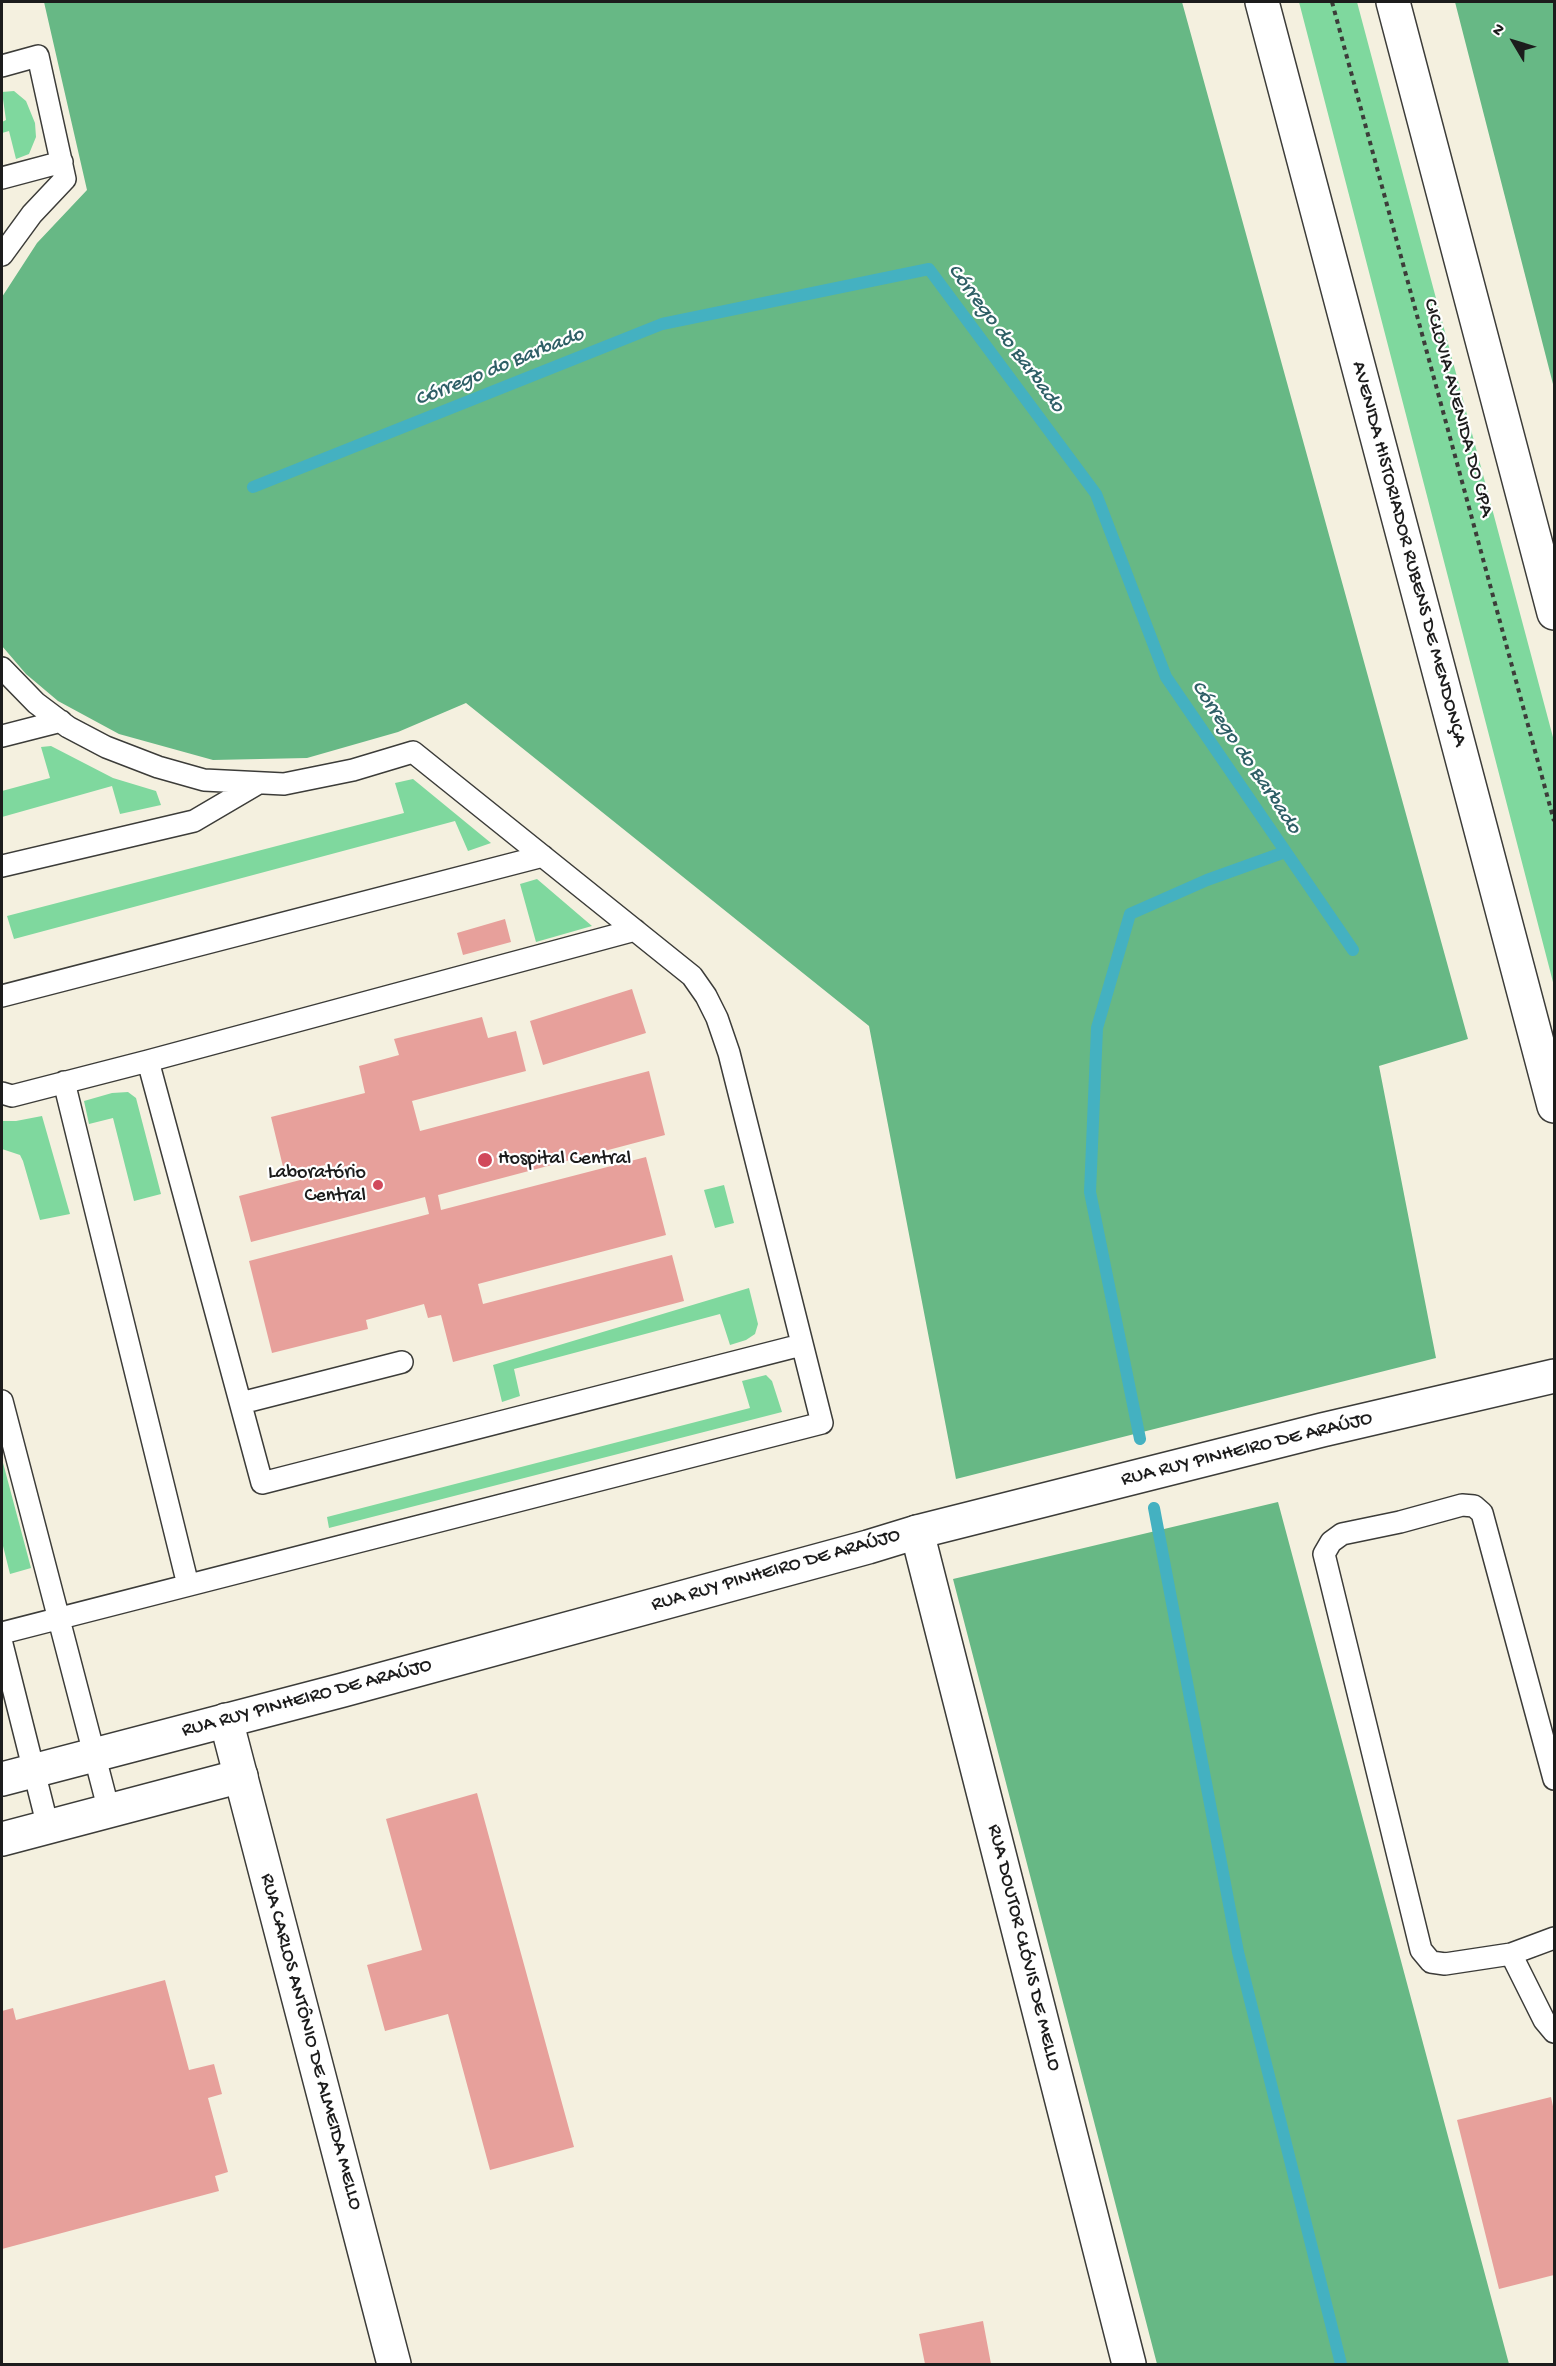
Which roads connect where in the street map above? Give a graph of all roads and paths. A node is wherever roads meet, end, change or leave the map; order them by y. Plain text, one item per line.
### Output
1 (1262, 2) edge
2 (1332, 2) edge
3 (1393, 2) edge
4 (2, 66) edge
5 (62, 162) junction
6 (2, 178) edge
7 (2, 255) edge
8 (1554, 613) edge
9 (2, 668) edge
10 (61, 721) junction
11 (2, 736) edge
12 (256, 784) junction
13 (1554, 821) edge
14 (543, 856) junction
15 (2, 866) edge
16 (635, 930) junction
17 (2, 996) edge
18 (148, 1061) junction
19 (64, 1082) junction
20 (2, 1093) edge
21 (1554, 1106) edge
22 (801, 1345) junction
23 (402, 1362) dead end
24 (1554, 1376) edge
25 (241, 1403) junction
26 (2, 1404) edge
27 (917, 1532) junction
28 (188, 1585) junction
29 (59, 1618) junction
30 (2, 1633) edge
31 (2, 1644) edge
32 (226, 1720) junction
33 (96, 1755) junction
34 (34, 1771) junction
35 (241, 1776) junction
36 (2, 1779) edge
37 (1554, 1779) edge
38 (109, 1811) junction
39 (48, 1827) junction
40 (2, 1839) edge
41 (1554, 1938) edge
42 (1511, 1954) junction
43 (1554, 2032) edge
44 (394, 2364) edge
45 (1129, 2364) edge

1 - 21 street, AVENIDA HISTORIADOR RUBENS DE MENDONÇA
2 - 13 path, CICLOVIA AVENIDA DO CPA
3 - 8 street
4 - 5 lane
5 - 6 lane
5 - 7 lane
9 - 10 lane
10 - 11 lane
10 - 12 lane
12 - 14 lane
12 - 15 lane
14 - 16 lane
14 - 17 lane
16 - 18 lane
16 - 22 lane
18 - 19 lane
18 - 25 lane
19 - 20 lane
19 - 28 lane
22 - 25 lane
22 - 28 lane
23 - 25 lane
24 - 27 street, RUA RUY PINHEIRO DE ARAÚJO
26 - 29 lane
27 - 32 street, RUA RUY PINHEIRO DE ARAÚJO
27 - 45 street, RUA DOUTOR CLÓVIS DE MELLO
28 - 29 lane
29 - 30 lane
29 - 33 lane
31 - 34 lane
32 - 33 street, RUA RUY PINHEIRO DE ARAÚJO
32 - 35 street, RUA CARLOS ANTÔNIO DE ALMEIDA MELLO
33 - 34 street, RUA RUY PINHEIRO DE ARAÚJO
33 - 38 lane
34 - 36 street, RUA RUY PINHEIRO DE ARAÚJO
34 - 39 lane
35 - 38 street
35 - 44 street, RUA CARLOS ANTÔNIO DE ALMEIDA MELLO
37 - 42 lane
38 - 39 street
39 - 40 street
41 - 42 lane
42 - 43 lane

